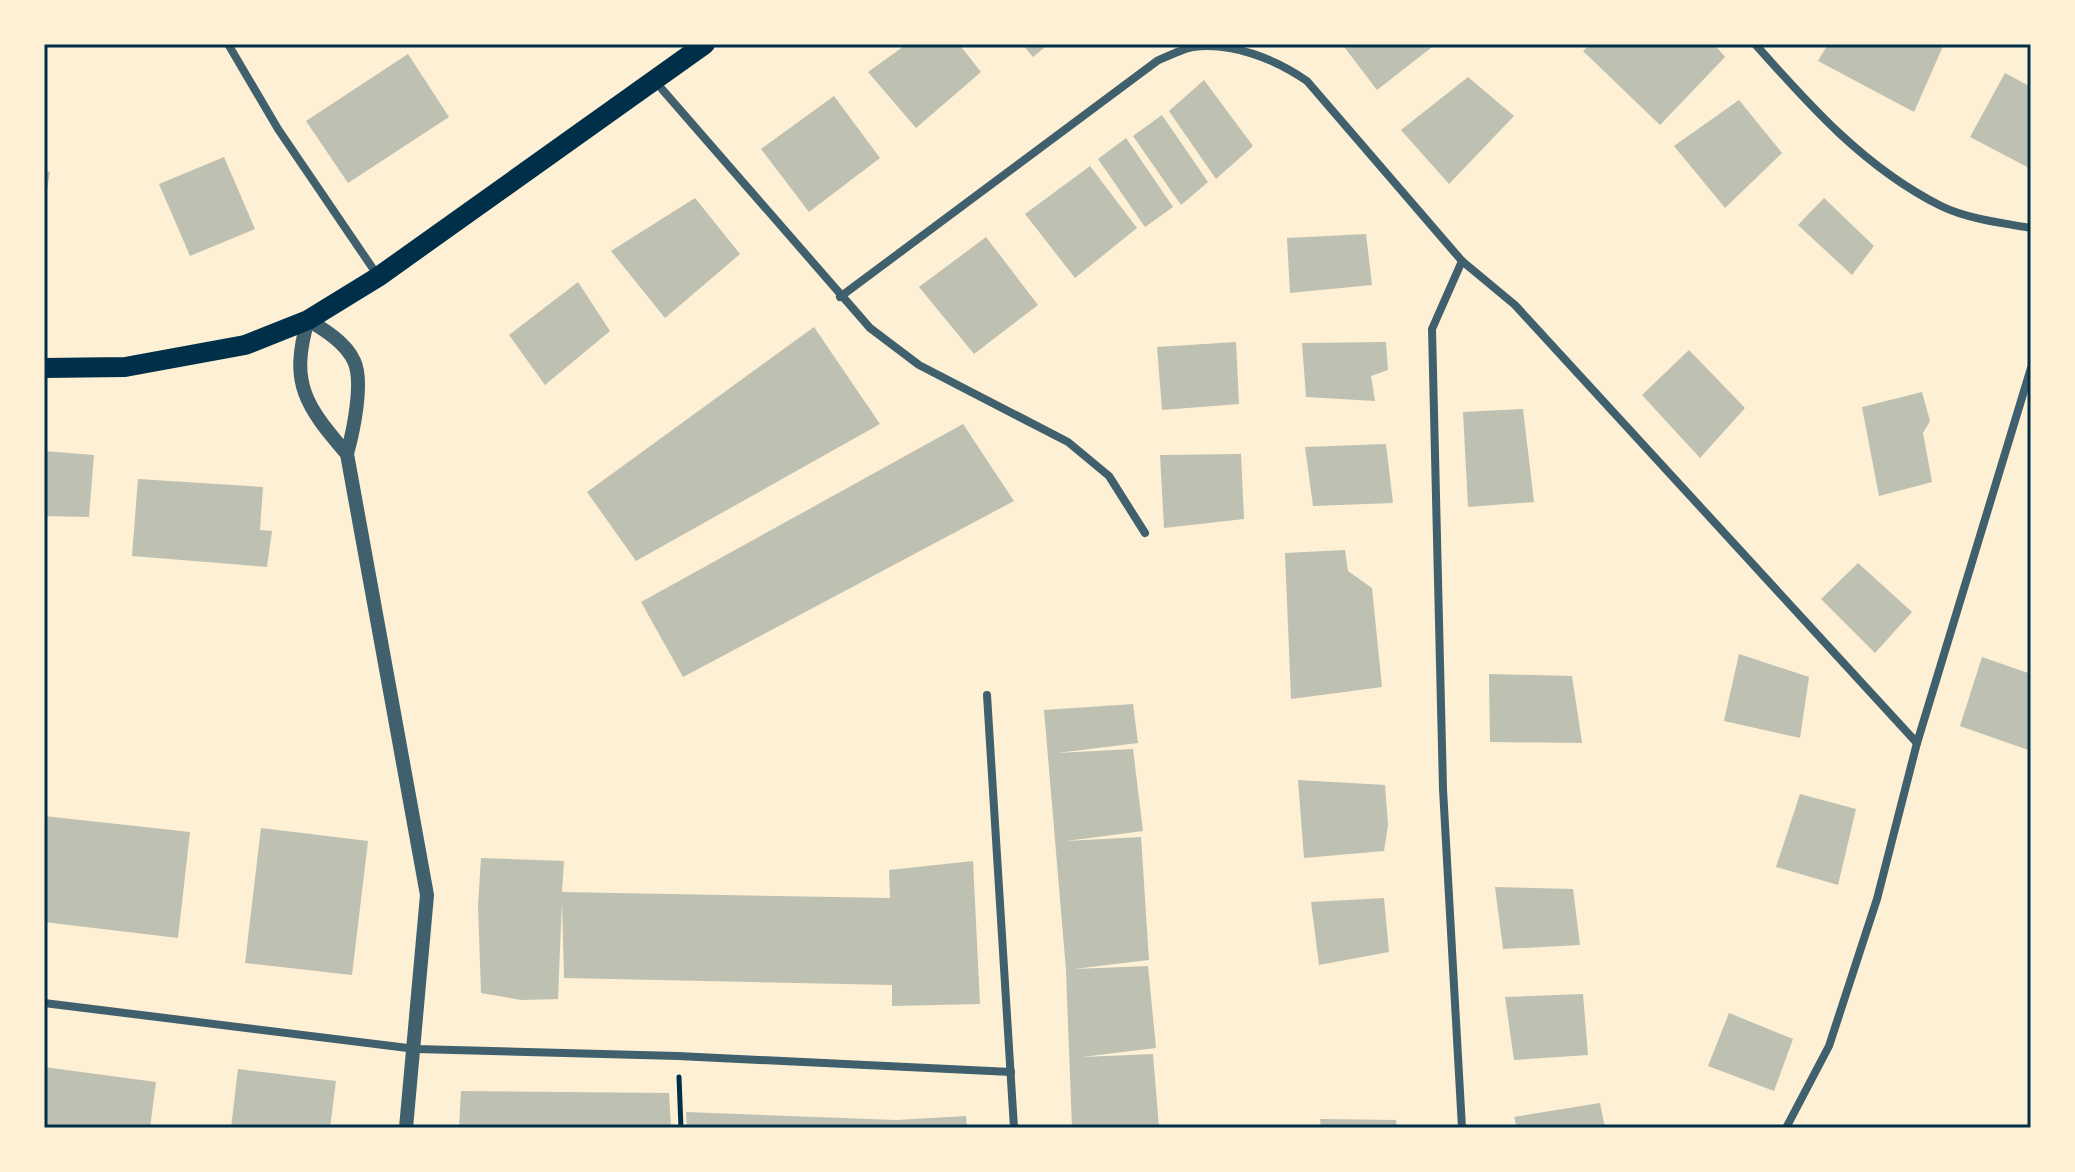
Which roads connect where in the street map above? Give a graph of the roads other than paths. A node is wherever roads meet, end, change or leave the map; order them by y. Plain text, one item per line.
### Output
1 (228, 44) edge
2 (705, 44) edge
3 (1755, 44) edge
4 (654, 80) junction
5 (2031, 228) edge
6 (1462, 261) junction
7 (378, 277) junction
8 (840, 297) junction
9 (308, 320) junction
10 (44, 368) edge
11 (2031, 368) edge
12 (347, 454) junction
13 (1145, 533) dead end
14 (987, 695) dead end
15 (1917, 743) junction
16 (44, 1003) edge
17 (416, 1049) junction
18 (1011, 1072) junction
19 (406, 1128) edge
20 (1014, 1128) edge
21 (1462, 1128) edge
22 (1786, 1128) edge

1 - 7 street
2 - 4 main road
3 - 5 street
4 - 7 main road
4 - 8 street
6 - 8 street
6 - 15 street
6 - 21 street
7 - 9 main road
8 - 13 street
9 - 10 main road
9 - 12 street
9 - 12 street
11 - 15 street
12 - 17 street
14 - 18 street
15 - 22 street
16 - 17 street
17 - 18 street
17 - 19 street
18 - 20 street

